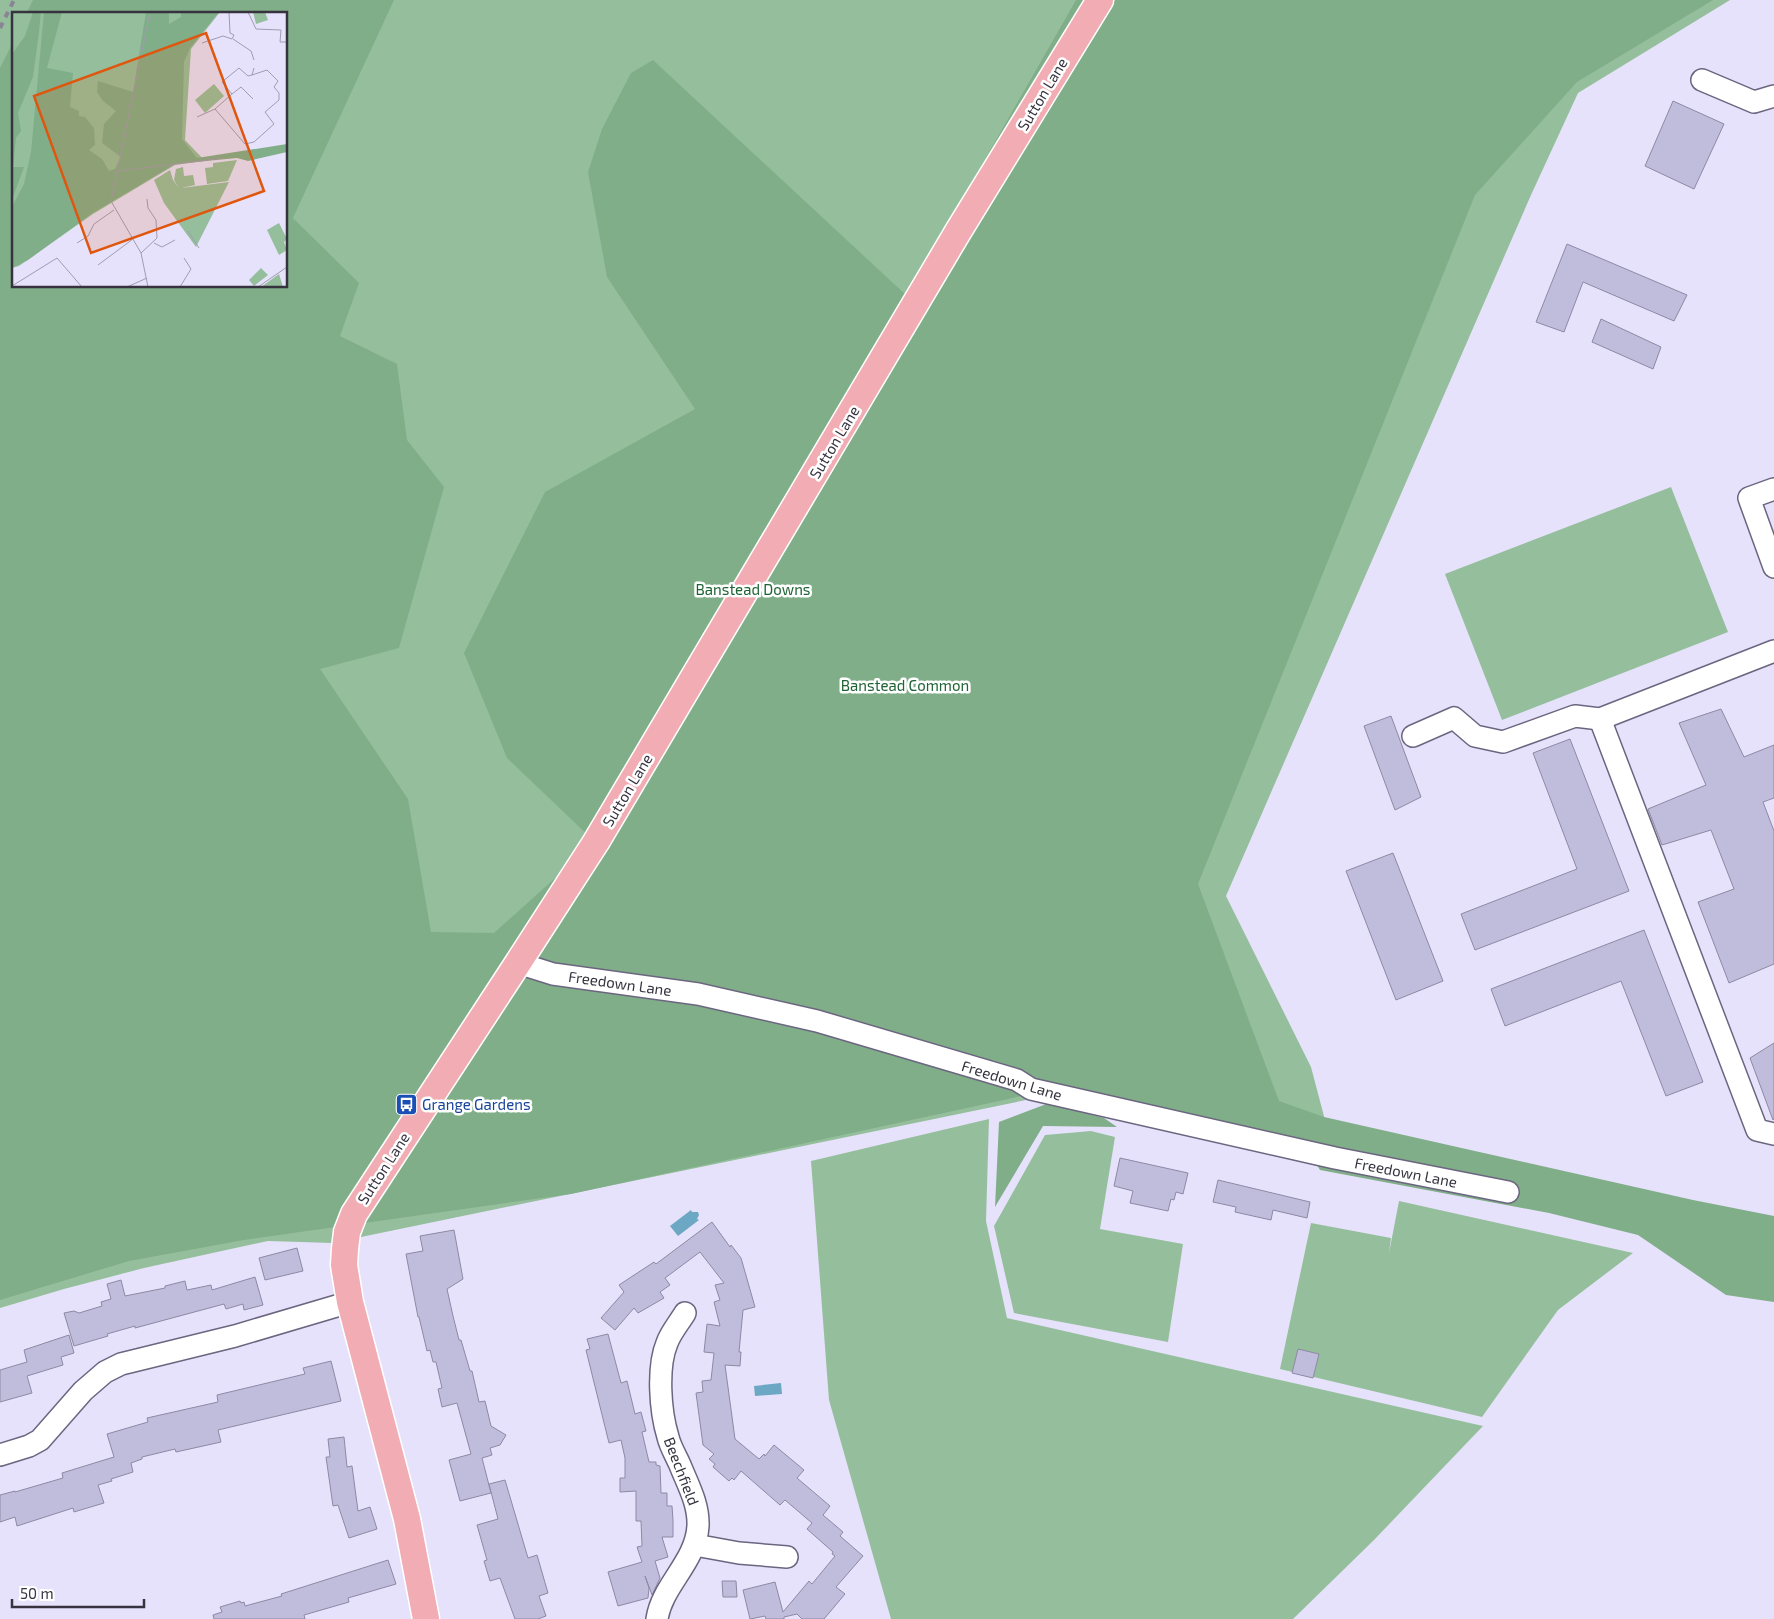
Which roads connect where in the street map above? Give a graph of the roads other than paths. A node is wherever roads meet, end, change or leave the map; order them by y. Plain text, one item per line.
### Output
1 (1100, 0) edge
2 (1702, 80) dead end
3 (1774, 96) edge
4 (1774, 488) edge
5 (1774, 567) edge
6 (1774, 651) edge
7 (1600, 719) junction
8 (1413, 736) dead end
9 (518, 963) junction
10 (1774, 1134) edge
11 (1508, 1192) dead end
12 (350, 1302) junction
13 (685, 1314) dead end
14 (0, 1455) edge
15 (695, 1545) junction
16 (787, 1557) dead end
17 (426, 1619) edge
18 (657, 1619) edge

1 - 9 main road, Sutton Lane
2 - 3 street
4 - 5 street
6 - 7 street
7 - 8 street
7 - 10 street
9 - 11 street, Freedown Lane
9 - 12 main road, Sutton Lane
12 - 14 street
12 - 17 main road, Sutton Lane
13 - 15 street, Beechfield
15 - 16 street
15 - 18 street, Beechfield

